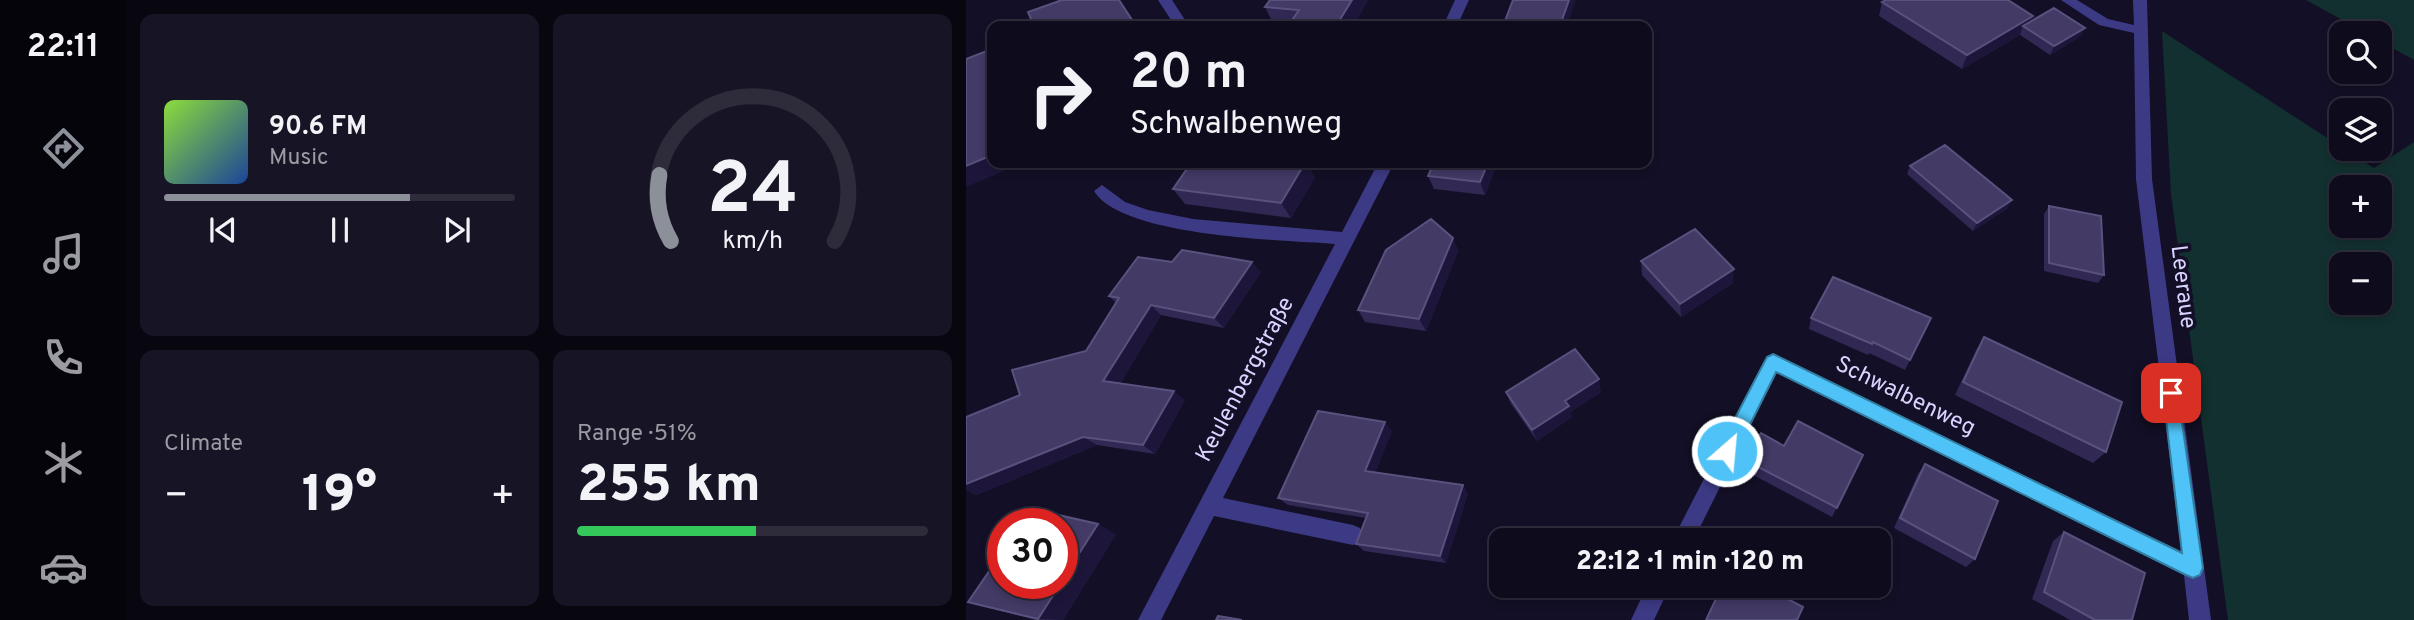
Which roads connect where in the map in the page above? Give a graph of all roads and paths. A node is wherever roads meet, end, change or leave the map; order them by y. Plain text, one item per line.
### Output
1 (1165, 0) edge
2 (1462, 0) edge
3 (2068, 0) edge
4 (2140, 0) edge
5 (1179, 21) edge
6 (1452, 21) edge
7 (2142, 31) junction
8 (1384, 168) edge
9 (1102, 191) dead end
10 (1347, 239) junction
11 (1209, 505) junction
12 (1689, 528) edge
13 (1353, 535) dead end
14 (2193, 568) junction
15 (1653, 598) edge
16 (1149, 620) edge
17 (1642, 620) edge
18 (2200, 620) edge

1 - 5 street
2 - 6 street
3 - 7 street
4 - 7 street, Leeraue
7 - 14 street, Leeraue
8 - 10 street, Keulenbergstraße
9 - 10 street
10 - 11 street, Keulenbergstraße
11 - 13 street
11 - 16 street, Keulenbergstraße
12 - 14 street, Schwalbenweg
14 - 18 street, Leeraue
15 - 17 street

